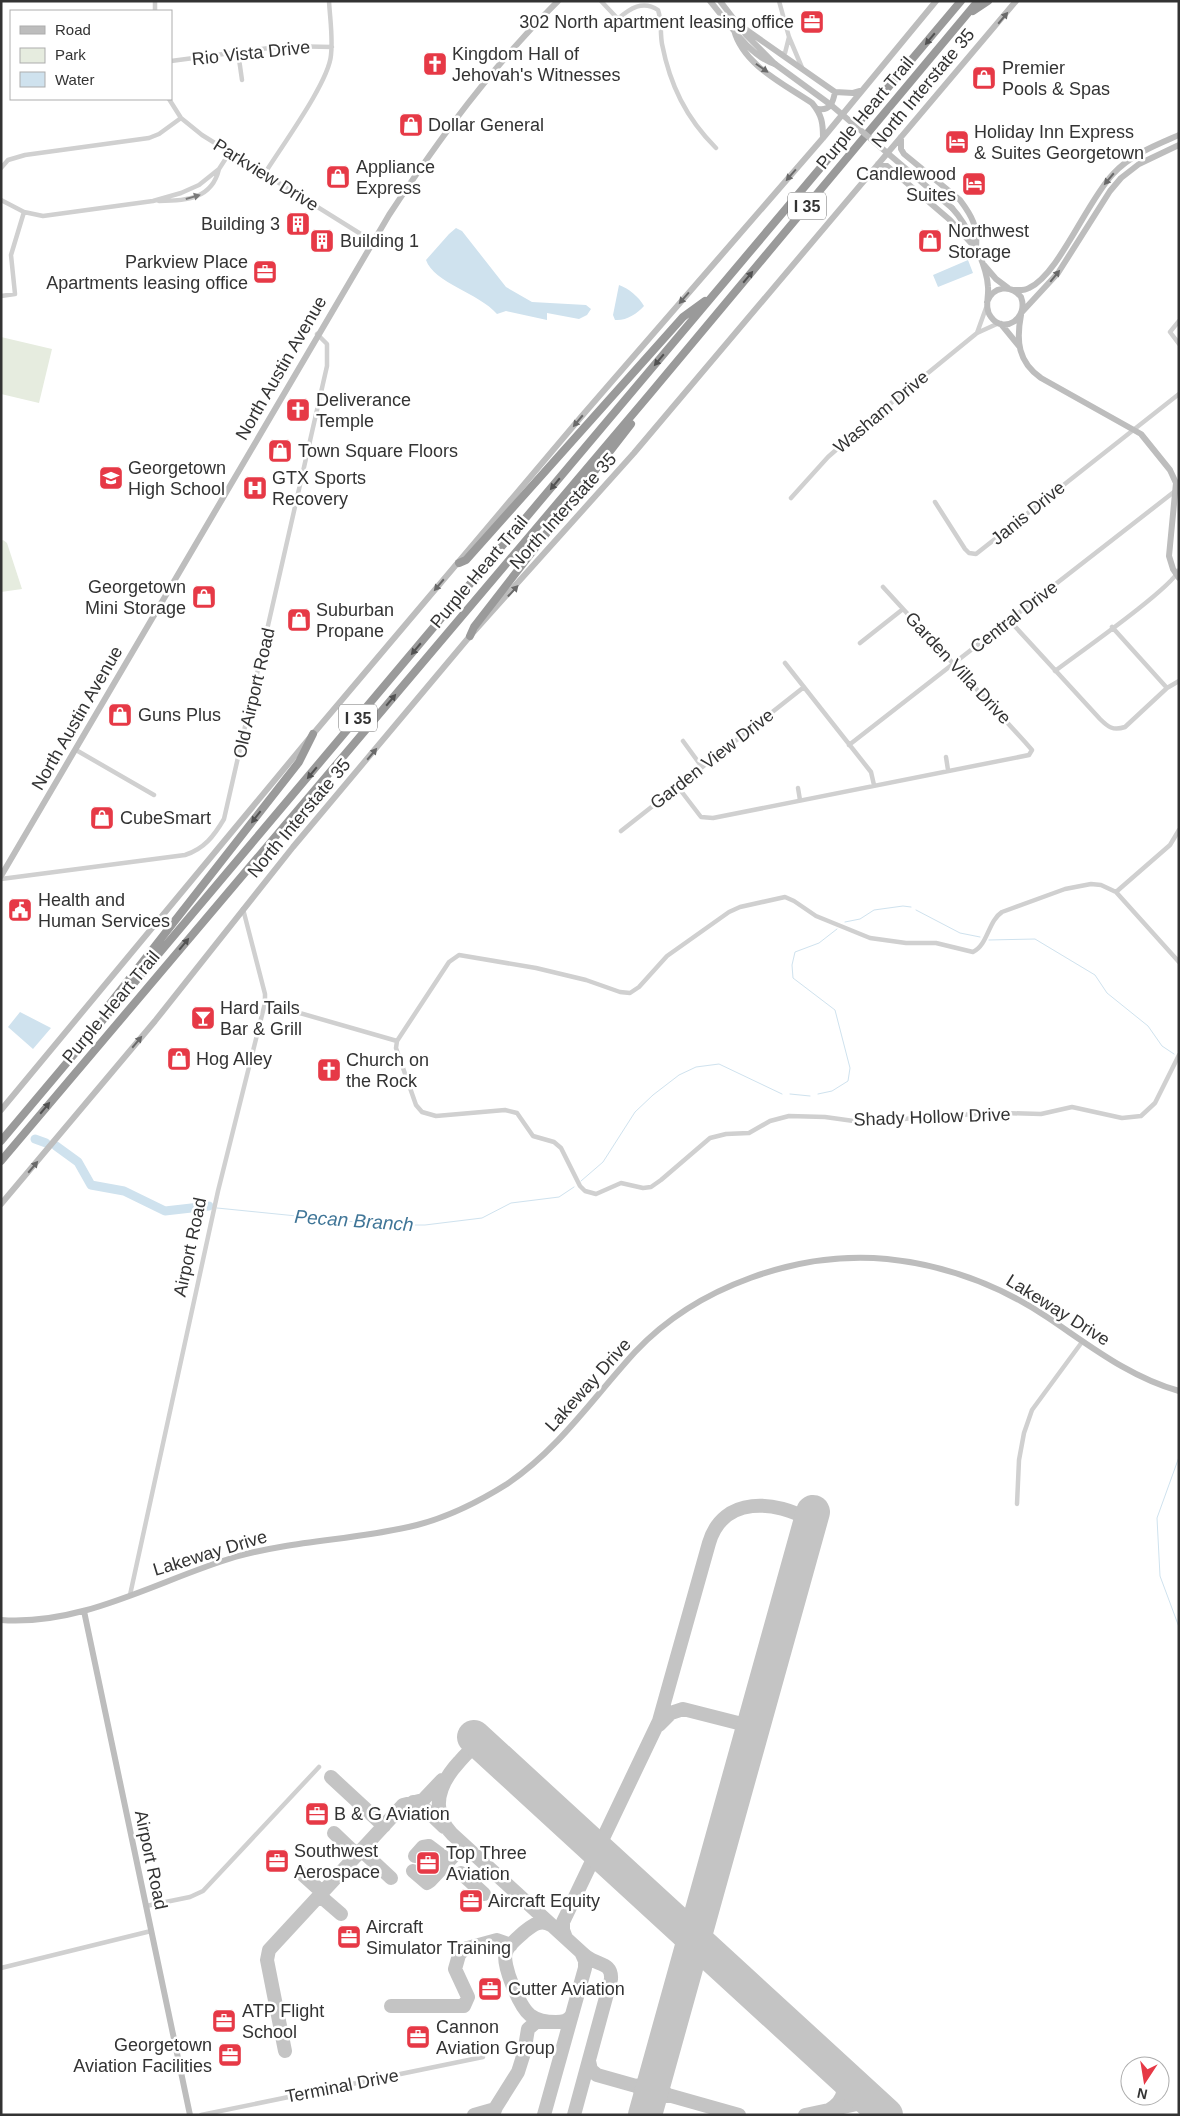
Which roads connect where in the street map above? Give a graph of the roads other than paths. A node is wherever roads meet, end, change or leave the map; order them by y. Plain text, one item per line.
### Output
1 (154, 1) edge
2 (329, 1) edge
3 (558, 1) edge
4 (601, 1) edge
5 (710, 1) edge
6 (720, 1) edge
7 (780, 1) edge
8 (936, 1) edge
9 (961, 1) edge
10 (978, 1) edge
11 (988, 1) edge
12 (1016, 1) edge
13 (155, 9) edge
14 (965, 17) junction
15 (738, 24) junction
16 (734, 30) junction
17 (789, 37) junction
18 (332, 47) junction
19 (238, 52) junction
20 (779, 54) junction
21 (767, 59) junction
22 (172, 61) edge
23 (804, 70) junction
24 (242, 80) dead end
25 (861, 90) junction
26 (835, 92) junction
27 (170, 100) edge
28 (818, 109) junction
29 (181, 118) junction
30 (1179, 135) edge
31 (901, 137) junction
32 (823, 138) junction
33 (1179, 145) edge
34 (716, 148) dead end
35 (230, 152) junction
36 (904, 154) junction
37 (1133, 158) junction
38 (878, 164) junction
39 (1138, 164) junction
40 (1, 168) edge
41 (220, 169) junction
42 (890, 169) junction
43 (265, 173) junction
44 (1, 200) edge
45 (153, 201) junction
46 (1091, 204) junction
47 (1099, 208) junction
48 (24, 212) junction
49 (372, 241) junction
50 (976, 249) junction
51 (1060, 253) junction
52 (1068, 257) junction
53 (982, 263) junction
54 (1011, 289) junction
55 (1, 296) edge
56 (713, 296) junction
57 (987, 304) junction
58 (1021, 314) junction
59 (1179, 321) edge
60 (1000, 323) junction
61 (977, 333) junction
62 (318, 334) junction
63 (1179, 344) edge
64 (1019, 346) junction
65 (1179, 394) edge
66 (649, 395) junction
67 (1133, 429) junction
68 (1177, 489) edge
69 (791, 498) dead end
70 (936, 502) dead end
71 (459, 563) junction
72 (1178, 574) edge
73 (883, 588) dead end
74 (903, 609) junction
75 (1009, 620) junction
76 (1112, 627) junction
77 (470, 636) junction
78 (860, 643) dead end
79 (785, 663) dead end
80 (954, 664) junction
81 (1055, 671) junction
82 (1179, 681) edge
83 (804, 687) junction
84 (1167, 688) junction
85 (313, 734) junction
86 (683, 741) dead end
87 (849, 745) junction
88 (76, 750) junction
89 (946, 757) dead end
90 (702, 767) junction
91 (948, 770) junction
92 (874, 785) junction
93 (678, 787) junction
94 (798, 788) dead end
95 (154, 795) dead end
96 (800, 800) junction
97 (1179, 830) edge
98 (621, 831) dead end
99 (1, 878) edge
100 (1116, 892) junction
101 (243, 908) junction
102 (1179, 962) edge
103 (265, 1003) junction
104 (87, 1038) junction
105 (397, 1041) junction
106 (1179, 1055) edge
107 (2, 1109) edge
108 (1, 1140) edge
109 (1, 1160) edge
110 (1, 1204) edge
111 (1082, 1342) junction
112 (1178, 1390) edge
113 (1017, 1504) dead end
114 (130, 1595) junction
115 (84, 1611) junction
116 (1, 1620) edge
117 (320, 1766) dead end
118 (146, 1906) junction
119 (151, 1932) junction
120 (1, 1968) edge
121 (483, 2057) dead end
122 (190, 2115) edge
123 (201, 2115) edge

1 - 13 street
2 - 18 street
3 - 49 main road, North Austin Avenue
4 - 34 street
5 - 16 main road
6 - 15 main road
7 - 17 street
8 - 25 main road
9 -> 56 highway, Purple Heart Trail / I 35
10 - 14 highway, Purple Heart Trail / I 35
11 - 14 highway
31 -> 12 main road, North Interstate 35
66 -> 14 highway, Purple Heart Trail / I 35
15 - 20 main road
15 - 21 main road
16 - 21 main road
16 -> 28 main road
17 - 20 street
17 - 23 street
18 - 19 street, Rio Vista Drive
18 - 43 street
19 - 22 street, Rio Vista Drive
19 - 24 street
20 - 23 main road
21 - 50 main road, bridge
23 - 26 main road
25 - 26 main road
25 - 32 main road
26 - 28 main road
27 - 29 street, Parkview Drive
28 - 32 main road
29 - 35 street, Parkview Drive
29 - 40 street
30 - 37 main road
31 - 36 main road
31 - 38 main road, North Interstate 35
32 -> 71 main road
33 - 39 main road
35 - 41 street
35 - 43 street, Parkview Drive
36 - 42 main road
36 - 50 main road
37 - 39 street
37 -> 46 main road
38 - 42 main road
77 -> 38 main road, North Interstate 35
39 - 47 main road
41 - 45 street
45 -> 41 street
42 - 50 main road
43 - 49 street, Parkview Drive
44 - 48 street
45 - 48 street
46 - 47 street
46 - 51 main road
47 - 52 main road
48 - 55 street
49 - 62 main road, North Austin Avenue
50 - 53 main road
51 - 52 street
51 - 54 main road
58 -> 52 main road
53 - 54 main road
53 - 57 main road
54 - 57 main road
54 - 58 main road
56 - 71 highway
56 -> 104 highway, Purple Heart Trail / I 35
57 - 60 main road
57 - 61 street, Washam Drive
58 - 60 main road
58 - 64 main road
59 - 63 street
60 - 61 street, Washam Drive
60 - 64 main road
61 - 69 street, Washam Drive
62 - 88 main road, North Austin Avenue
62 - 99 street, Old Airport Road
64 - 67 main road
65 - 67 street
66 - 77 highway
109 -> 66 highway, Purple Heart Trail / I 35
67 - 68 main road
67 - 70 street, Janis Drive
68 - 72 main road
68 - 75 street, Central Drive
71 -> 85 main road
72 - 76 street
73 - 74 street, Garden Villa Drive
74 - 78 street
74 - 80 street, Garden Villa Drive
75 - 80 street, Central Drive
75 - 81 street
76 - 81 street
76 - 84 street
101 -> 77 main road, North Interstate 35
79 - 83 street
80 - 87 street, Central Drive
80 - 91 street, Garden Villa Drive
81 - 84 street
82 - 84 street
83 - 87 street
83 - 90 street, Garden View Drive
85 -> 104 highway
85 - 107 main road
86 - 90 street
87 - 92 street
88 - 95 street
88 - 99 main road, North Austin Avenue
89 - 91 street
90 - 93 street, Garden View Drive
91 - 92 street
92 - 96 street
93 - 96 street
93 - 98 street, Garden View Drive
94 - 96 street
97 - 100 street
100 - 102 street
100 - 105 street
101 - 103 street, Airport Road
110 -> 101 main road, North Interstate 35
103 - 105 street
103 - 114 street, Airport Road
104 - 108 highway, Purple Heart Trail / I 35
105 - 106 street, Shady Hollow Drive
111 - 112 main road, Lakeway Drive
111 - 113 street
111 - 114 main road, Lakeway Drive
114 - 115 main road, Lakeway Drive
115 - 116 main road, Lakeway Drive
115 - 118 main road, Airport Road
117 - 118 street
118 - 119 main road, Airport Road
119 - 120 street
119 - 122 main road, Airport Road
121 - 123 street, Terminal Drive

